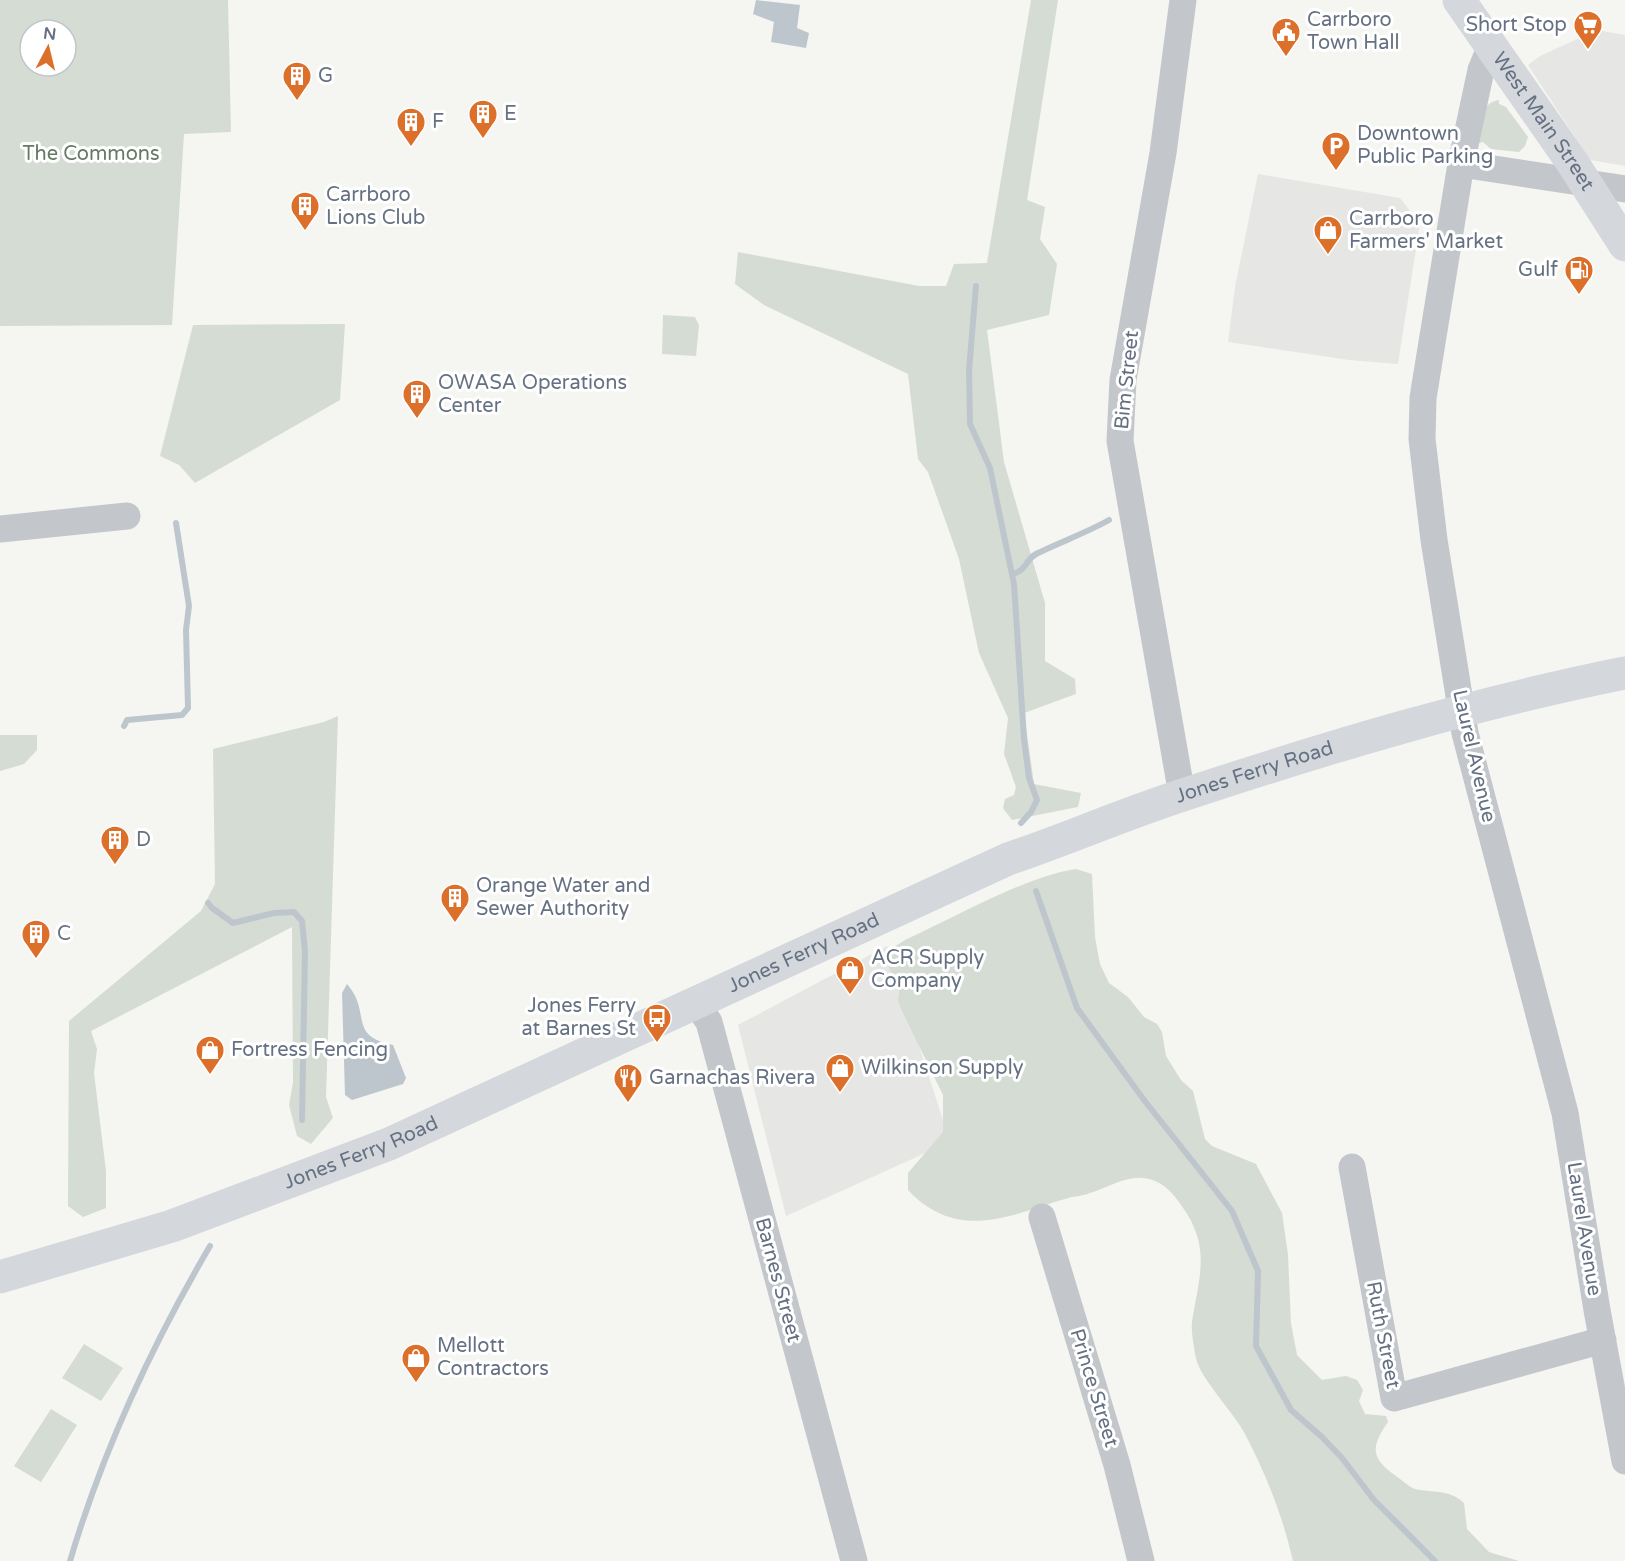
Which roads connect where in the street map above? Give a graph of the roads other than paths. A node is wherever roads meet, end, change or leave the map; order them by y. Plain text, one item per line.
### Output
1 (1183, 0) edge
2 (1459, 0) edge
3 (1491, 46) junction
4 (1461, 164) junction
5 (1585, 183) junction
6 (1625, 189) edge
7 (1625, 245) edge
8 (127, 516) dead end
9 (0, 529) edge
10 (1625, 673) edge
11 (1462, 712) junction
12 (1182, 795) junction
13 (695, 1002) junction
14 (1352, 1167) dead end
15 (1042, 1217) dead end
16 (0, 1277) edge
17 (1603, 1340) junction
18 (1625, 1461) edge
19 (854, 1561) edge
20 (1141, 1561) edge

1 - 12 street, Bim Street
2 - 3 main road, West Main Street
3 - 4 street, Laurel Avenue
3 - 5 main road, West Main Street
4 - 5 street
4 - 11 street, Laurel Avenue
5 - 6 street
5 - 7 main road, West Main Street
8 - 9 street
10 - 11 main road, Jones Ferry Road
11 - 12 main road, Jones Ferry Road
11 - 17 street, Laurel Avenue
12 - 13 main road, Jones Ferry Road
13 - 16 main road, Jones Ferry Road
13 - 19 street, Barnes Street
14 - 17 street, Ruth Street
15 - 20 street, Prince Street
17 - 18 street, Laurel Avenue

